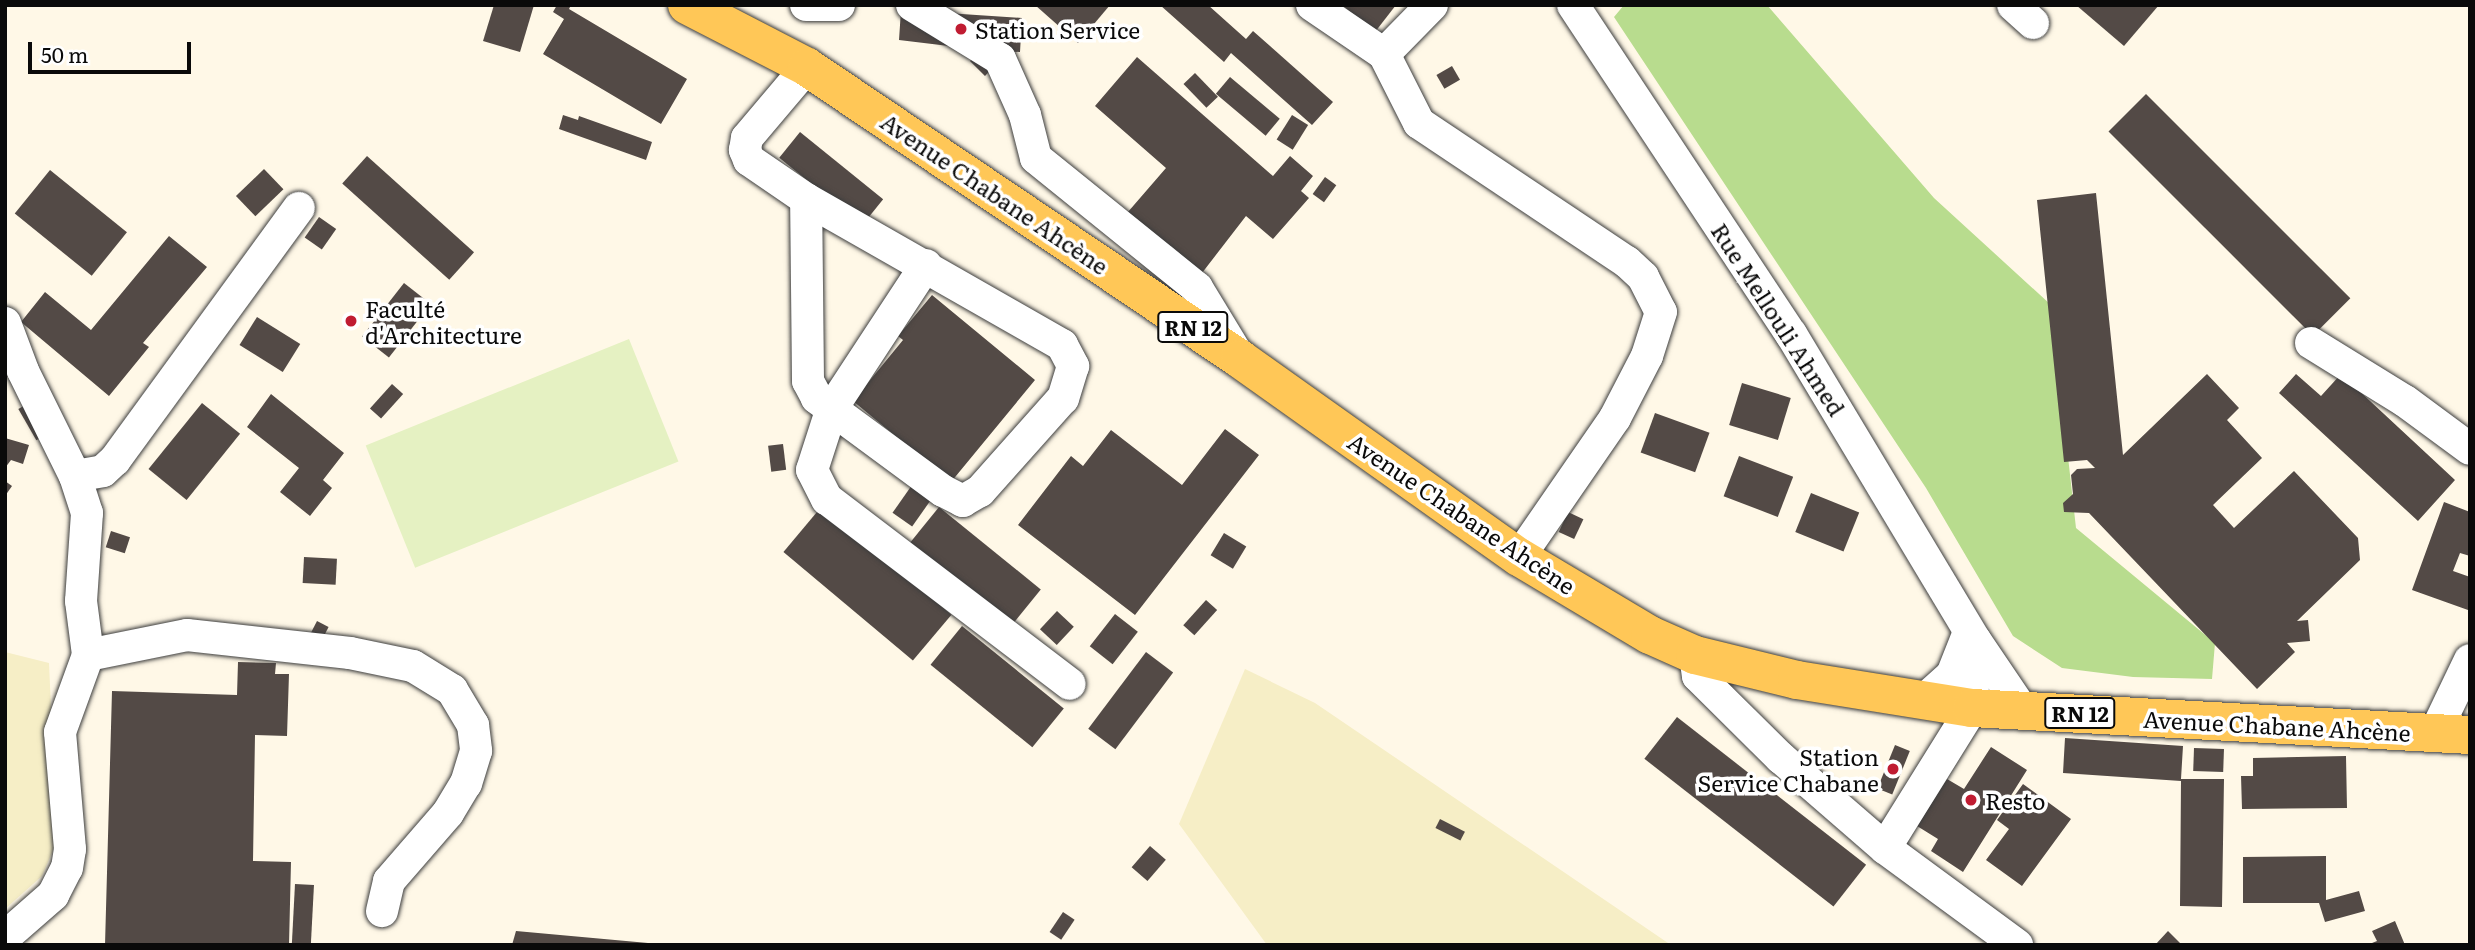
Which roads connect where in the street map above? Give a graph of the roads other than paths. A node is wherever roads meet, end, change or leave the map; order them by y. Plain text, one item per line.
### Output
1 (687, 5) edge
2 (912, 5) edge
3 (1312, 5) edge
4 (1432, 5) edge
5 (1573, 5) edge
6 (1384, 54) junction
7 (807, 67) junction
8 (806, 199) junction
9 (299, 208) dead end
10 (926, 265) junction
11 (5, 323) edge
12 (2311, 343) dead end
13 (1240, 359) junction
14 (832, 408) junction
15 (2470, 449) edge
16 (75, 476) junction
17 (1519, 557) junction
18 (1972, 635) junction
19 (88, 655) junction
20 (1695, 655) junction
21 (2470, 660) edge
22 (1070, 684) dead end
23 (1923, 701) junction
24 (1972, 708) junction
25 (2037, 711) junction
26 (2452, 735) edge
27 (1885, 848) junction
28 (382, 911) dead end
29 (5, 937) edge
30 (2017, 945) edge

1 - 7 main road, Avenue Chabane Ahcène / RN 12
2 - 13 street
3 - 6 street
4 - 6 street
5 - 18 street, Rue Mellouli Ahmed
6 - 17 street
7 - 8 street
7 - 13 main road, Avenue Chabane Ahcène / RN 12
8 - 10 street
8 - 14 street
9 - 16 street
10 - 14 street
10 - 14 street
11 - 16 street
12 - 15 street
13 - 17 main road, Avenue Chabane Ahcène / RN 12
14 - 22 street
16 - 19 street
17 - 20 main road, Avenue Chabane Ahcène / RN 12
18 - 23 street
18 - 24 street
18 - 25 street, Rue Mellouli Ahmed
19 - 28 street
19 - 29 street
20 - 23 main road, Avenue Chabane Ahcène / RN 12
20 - 27 street
21 - 26 street
23 - 24 main road, Avenue Chabane Ahcène / RN 12
24 - 25 main road, Avenue Chabane Ahcène / RN 12
24 - 27 street
25 - 26 main road, Avenue Chabane Ahcène / RN 12
27 - 30 street

